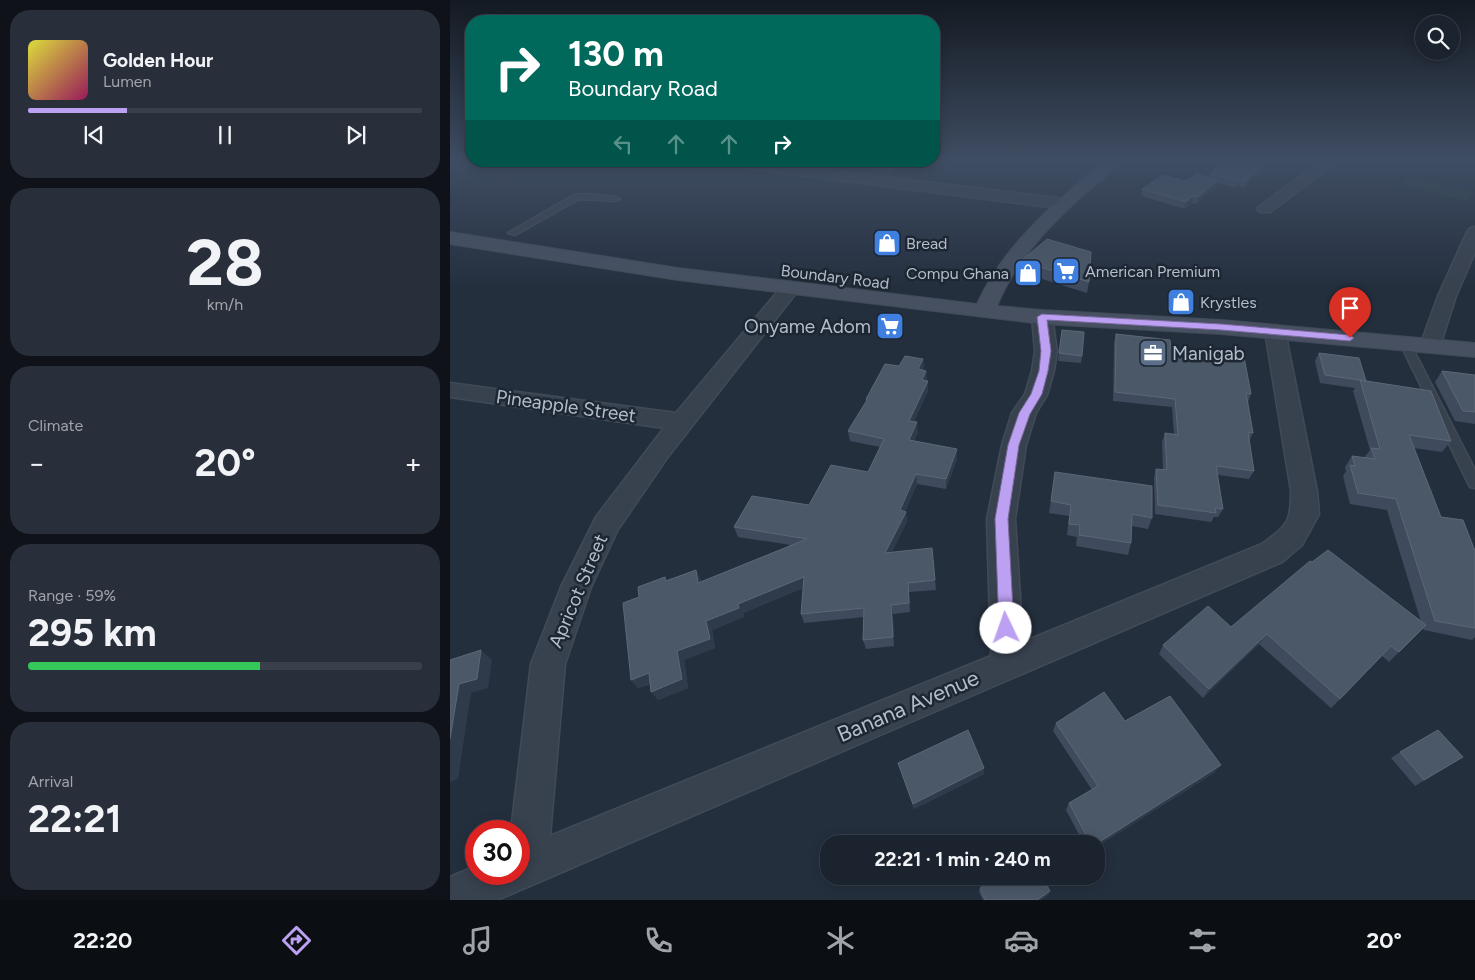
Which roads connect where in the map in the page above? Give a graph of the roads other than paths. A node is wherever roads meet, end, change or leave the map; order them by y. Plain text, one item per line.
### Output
1 (566, 203) edge
2 (1057, 203) edge
3 (1273, 203) edge
4 (1065, 204) joint
5 (1265, 209) dead end
6 (450, 224) edge
7 (1475, 232) edge
8 (512, 233) junction
9 (450, 238) edge
10 (790, 288) junction
11 (987, 304) junction
12 (1042, 317) junction
13 (1221, 327) junction
14 (1275, 331) junction
15 (1405, 343) junction
16 (1430, 346) junction
17 (1475, 350) edge
18 (450, 390) edge
19 (682, 422) junction
20 (1475, 483) edge
21 (1008, 664) junction
22 (525, 820) edge
23 (530, 865) edge
24 (482, 885) edge
25 (450, 898) edge

1 - 8 lane
2 - 4 street
3 - 5 street
4 - 11 main road
6 - 8 main road, Boundary Road
7 - 16 street
8 - 11 main road, Boundary Road
9 - 10 main road, Boundary Road
10 - 11 main road, Boundary Road
10 - 19 street, Apricot Street
11 - 12 main road, Boundary Road
11 - 13 main road, Boundary Road
12 - 13 main road, Boundary Road
12 - 21 street
13 - 14 main road, Boundary Road
14 - 15 main road, Boundary Road
14 - 21 street, Banana Avenue
15 - 16 main road, Boundary Road
15 - 20 lane
16 - 17 main road, Boundary Road
18 - 19 street, Pineapple Street
19 - 22 street, Apricot Street
21 - 23 street, Banana Avenue
24 - 25 street, Banana Avenue

